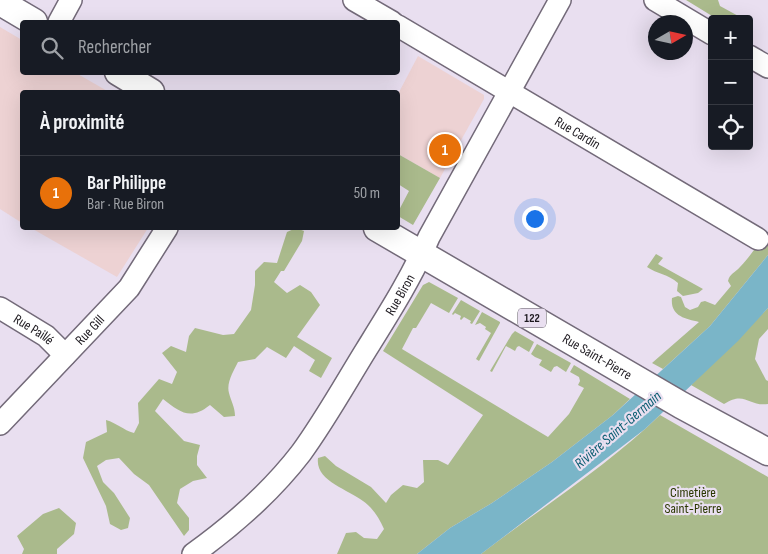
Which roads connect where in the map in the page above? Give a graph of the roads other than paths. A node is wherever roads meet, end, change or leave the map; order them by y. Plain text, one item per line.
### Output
1 (71, 0) edge
2 (354, 0) edge
3 (560, 0) edge
4 (655, 0) edge
5 (0, 2) edge
6 (31, 20) edge
7 (60, 20) edge
8 (389, 20) edge
9 (400, 27) edge
10 (708, 32) edge
11 (753, 58) edge
12 (768, 67) edge
13 (123, 75) edge
14 (148, 90) edge
15 (509, 92) junction
16 (166, 230) edge
17 (380, 230) edge
18 (758, 239) dead end
19 (422, 254) junction
20 (0, 308) edge
21 (65, 355) junction
22 (0, 424) edge
23 (768, 452) edge
24 (192, 554) edge

1 - 7 street
2 - 8 street
3 - 15 street, Rue Biron
4 - 10 street
5 - 6 main road
9 - 15 street, Rue Cardin
11 - 12 street
13 - 14 main road
15 - 18 street, Rue Cardin
15 - 19 street, Rue Biron
16 - 21 street, Rue Gill
17 - 19 main road, Rue Saint-Pierre / 122
19 - 23 main road, Rue Saint-Pierre / 122
19 - 24 street, Rue Biron
20 - 21 street, Rue Paillé
21 - 22 street, Rue Gill

